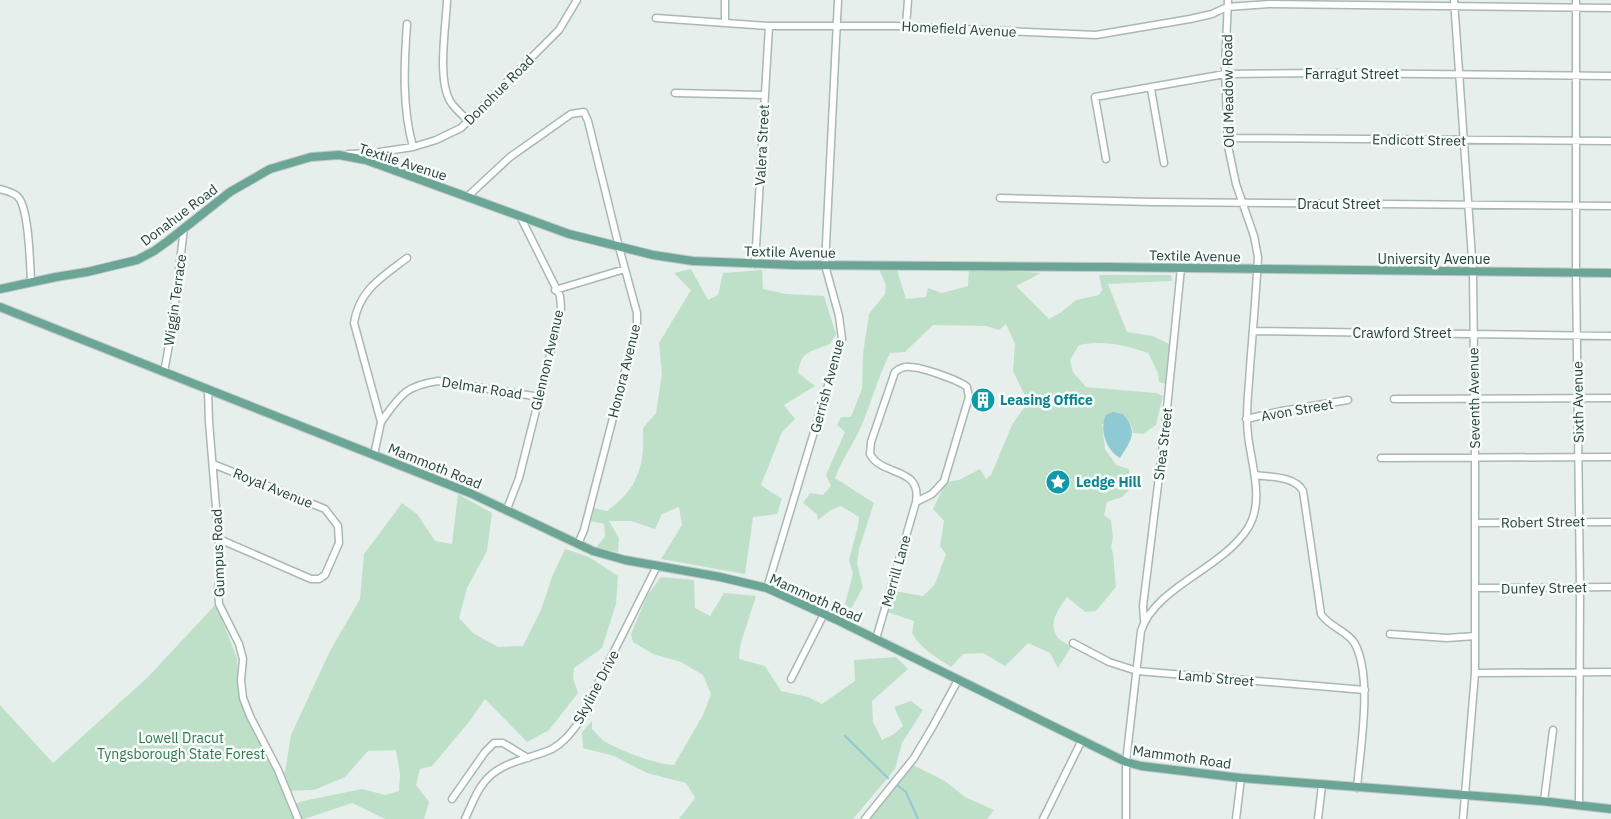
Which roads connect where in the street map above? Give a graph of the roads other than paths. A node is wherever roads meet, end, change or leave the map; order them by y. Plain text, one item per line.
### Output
1 (447, 0) edge
2 (577, 0) edge
3 (725, 0) edge
4 (838, 0) edge
5 (908, 0) edge
6 (1454, 0) edge
7 (1576, 0) edge
8 (1228, 3) edge
9 (1454, 8) junction
10 (1575, 8) junction
11 (1611, 8) edge
12 (656, 18) dead end
13 (724, 23) junction
14 (407, 24) dead end
15 (769, 26) junction
16 (906, 26) junction
17 (837, 27) junction
18 (1226, 74) junction
19 (1458, 75) junction
20 (1575, 76) junction
21 (1611, 76) edge
22 (1151, 89) junction
23 (675, 93) dead end
24 (765, 95) junction
25 (469, 121) junction
26 (1227, 138) junction
27 (1463, 140) junction
28 (1575, 141) junction
29 (1611, 141) edge
30 (413, 147) junction
31 (340, 155) junction
32 (1106, 158) dead end
33 (1164, 163) dead end
34 (0, 189) edge
35 (467, 197) junction
36 (1000, 198) dead end
37 (1244, 203) junction
38 (1469, 204) junction
39 (1576, 205) junction
40 (1611, 206) edge
41 (520, 216) junction
42 (184, 228) junction
43 (619, 247) junction
44 (407, 258) dead end
45 (755, 264) junction
46 (825, 265) junction
47 (1181, 268) junction
48 (625, 269) junction
49 (1257, 269) junction
50 (1473, 272) junction
51 (1576, 273) junction
52 (1611, 273) edge
53 (32, 281) junction
54 (0, 289) edge
55 (555, 290) junction
56 (0, 301) edge
57 (3, 308) edge
58 (1253, 331) junction
59 (1473, 333) junction
60 (1577, 335) junction
61 (1611, 336) edge
62 (164, 372) junction
63 (208, 390) junction
64 (540, 397) junction
65 (1578, 398) junction
66 (1611, 398) edge
67 (1394, 399) dead end
68 (1474, 399) junction
69 (1348, 400) dead end
70 (1246, 419) junction
71 (381, 422) junction
72 (374, 455) junction
73 (1579, 457) junction
74 (1611, 457) edge
75 (1381, 458) dead end
76 (1475, 458) junction
77 (213, 464) junction
78 (1255, 475) junction
79 (916, 502) junction
80 (507, 509) junction
81 (1580, 522) junction
82 (1611, 522) edge
83 (1475, 523) junction
84 (219, 539) junction
85 (578, 544) junction
86 (657, 566) junction
87 (1580, 587) junction
88 (1611, 587) edge
89 (767, 588) junction
90 (1476, 588) junction
91 (824, 614) junction
92 (1144, 620) junction
93 (1390, 634) dead end
94 (1476, 636) junction
95 (876, 639) junction
96 (1073, 643) dead end
97 (1137, 671) junction
98 (1580, 672) junction
99 (1611, 672) edge
100 (1475, 673) junction
101 (791, 679) dead end
102 (958, 680) junction
103 (1365, 690) junction
104 (1553, 730) dead end
105 (1082, 740) junction
106 (528, 758) junction
107 (1126, 762) junction
108 (1240, 778) junction
109 (1322, 786) junction
110 (1357, 788) junction
111 (1464, 796) junction
112 (452, 799) dead end
113 (1544, 801) junction
114 (1579, 805) junction
115 (1611, 809) edge
116 (298, 819) edge
117 (465, 819) edge
118 (865, 819) edge
119 (1043, 819) edge
120 (1126, 819) edge
121 (1236, 819) edge
122 (1318, 819) edge
123 (1463, 819) edge

1 - 25 street
2 - 25 street, Donohue Road
3 - 13 street
4 - 17 street, Gerrish Avenue
5 - 16 street
6 - 9 street, Seventh Avenue
7 - 10 street, Sixth Avenue
8 - 9 street, Homefield Avenue
8 - 16 street, Homefield Avenue
8 - 18 street, Old Meadow Road
9 - 10 street, Homefield Avenue
9 - 19 street, Seventh Avenue
10 - 11 street, Homefield Avenue
10 - 20 street, Sixth Avenue
12 - 13 street, Homefield Avenue
13 - 15 street, Homefield Avenue
14 - 30 street
15 - 17 street, Homefield Avenue
15 - 24 street, Valera Street
16 - 17 street, Homefield Avenue
17 - 46 street, Gerrish Avenue
18 - 19 street, Farragut Street
18 - 22 street, Farragut Street
18 - 26 street, Old Meadow Road
19 - 20 street, Farragut Street
19 - 27 street, Seventh Avenue
20 - 21 street, Farragut Street
20 - 28 street, Sixth Avenue
22 - 32 street, Farragut Street
22 - 33 street
23 - 24 street
24 - 45 street, Valera Street
25 - 30 street, Donohue Road
26 - 27 street, Endicott Street
26 - 37 street, Old Meadow Road
27 - 28 street, Endicott Street
27 - 38 street, Seventh Avenue
28 - 29 street, Endicott Street
28 - 39 street, Sixth Avenue
30 - 31 street, Donohue Road
31 - 35 main road, Textile Avenue
31 - 42 main road, Donahue Road
34 - 53 street
35 - 41 main road, Textile Avenue
35 - 43 street, Honora Avenue
36 - 37 street, Dracut Street
37 - 38 street, Dracut Street
37 - 49 street, Old Meadow Road
38 - 39 street, Dracut Street
38 - 50 street, Seventh Avenue
39 - 40 street, Dracut Street
39 - 51 street, Sixth Avenue
41 - 43 main road, Textile Avenue
41 - 55 street, Glennon Avenue
42 - 53 main road, Donahue Road
42 - 62 street, Wiggin Terrace
43 - 45 main road, Textile Avenue
43 - 48 street, Honora Avenue
44 - 71 street
45 - 46 main road, Textile Avenue
46 - 47 main road, Textile Avenue
46 - 89 street, Gerrish Avenue
47 - 49 main road, Textile Avenue
47 - 92 street, Shea Street
48 - 55 street
48 - 85 street, Honora Avenue
49 - 50 main road, University Avenue
49 - 58 street, Old Meadow Road
50 - 51 main road, University Avenue
50 - 59 street, Seventh Avenue
51 - 52 main road, University Avenue
51 - 60 street, Sixth Avenue
53 - 54 main road, Donahue Road
55 - 64 street, Glennon Avenue
56 - 57 main road
57 - 62 main road, Mammoth Road
58 - 59 street, Crawford Street
58 - 70 street, Old Meadow Road
59 - 60 street, Crawford Street
59 - 68 street, Seventh Avenue
60 - 61 street, Crawford Street
60 - 65 street, Sixth Avenue
62 - 63 main road, Mammoth Road
63 - 72 main road, Mammoth Road
63 - 77 street, Gumpus Road
64 - 71 street, Delmar Road
64 - 80 street, Glennon Avenue
65 - 66 street
65 - 68 street
65 - 73 street, Sixth Avenue
67 - 68 street
68 - 76 street, Seventh Avenue
69 - 70 street, Avon Street
70 - 78 street, Old Meadow Road
71 - 72 street
72 - 80 main road, Mammoth Road
73 - 74 street
73 - 76 street
73 - 81 street, Sixth Avenue
75 - 76 street
76 - 83 street, Seventh Avenue
77 - 84 street, Gumpus Road
77 - 84 street, Royal Avenue
78 - 92 street, Old Meadow Road
78 - 103 street
79 - 79 street
79 - 95 street, Merrill Lane
80 - 85 main road, Mammoth Road
81 - 82 street, Robert Street
81 - 83 street, Robert Street
81 - 87 street, Sixth Avenue
83 - 90 street, Seventh Avenue
84 - 116 street, Gumpus Road
85 - 86 main road, Mammoth Road
86 - 89 main road, Mammoth Road
86 - 106 street, Skyline Drive
87 - 88 street, Dunfey Street
87 - 90 street, Dunfey Street
87 - 98 street, Sixth Avenue
89 - 91 main road, Mammoth Road
90 - 94 street, Seventh Avenue
91 - 95 main road, Mammoth Road
91 - 101 street
92 - 97 street, Shea Street
93 - 94 street
94 - 100 street, Seventh Avenue
95 - 102 main road, Mammoth Road
96 - 97 street, Lamb Street
97 - 103 street, Lamb Street
97 - 107 street, Shea Street
98 - 99 street
98 - 100 street
98 - 114 street, Sixth Avenue
100 - 111 street, Seventh Avenue
102 - 105 main road, Mammoth Road
102 - 118 street
103 - 110 street
104 - 113 street
105 - 107 main road, Mammoth Road
105 - 119 street
106 - 112 street
106 - 117 street, Skyline Drive
107 - 108 main road, Mammoth Road
107 - 120 street, Shea Street
108 - 109 main road, Mammoth Road
108 - 121 street
109 - 110 main road, Mammoth Road
109 - 122 street
110 - 111 main road, Mammoth Road
111 - 113 main road, Mammoth Road
111 - 123 street, Seventh Avenue
113 - 114 main road, Mammoth Road
114 - 115 main road, Mammoth Road

